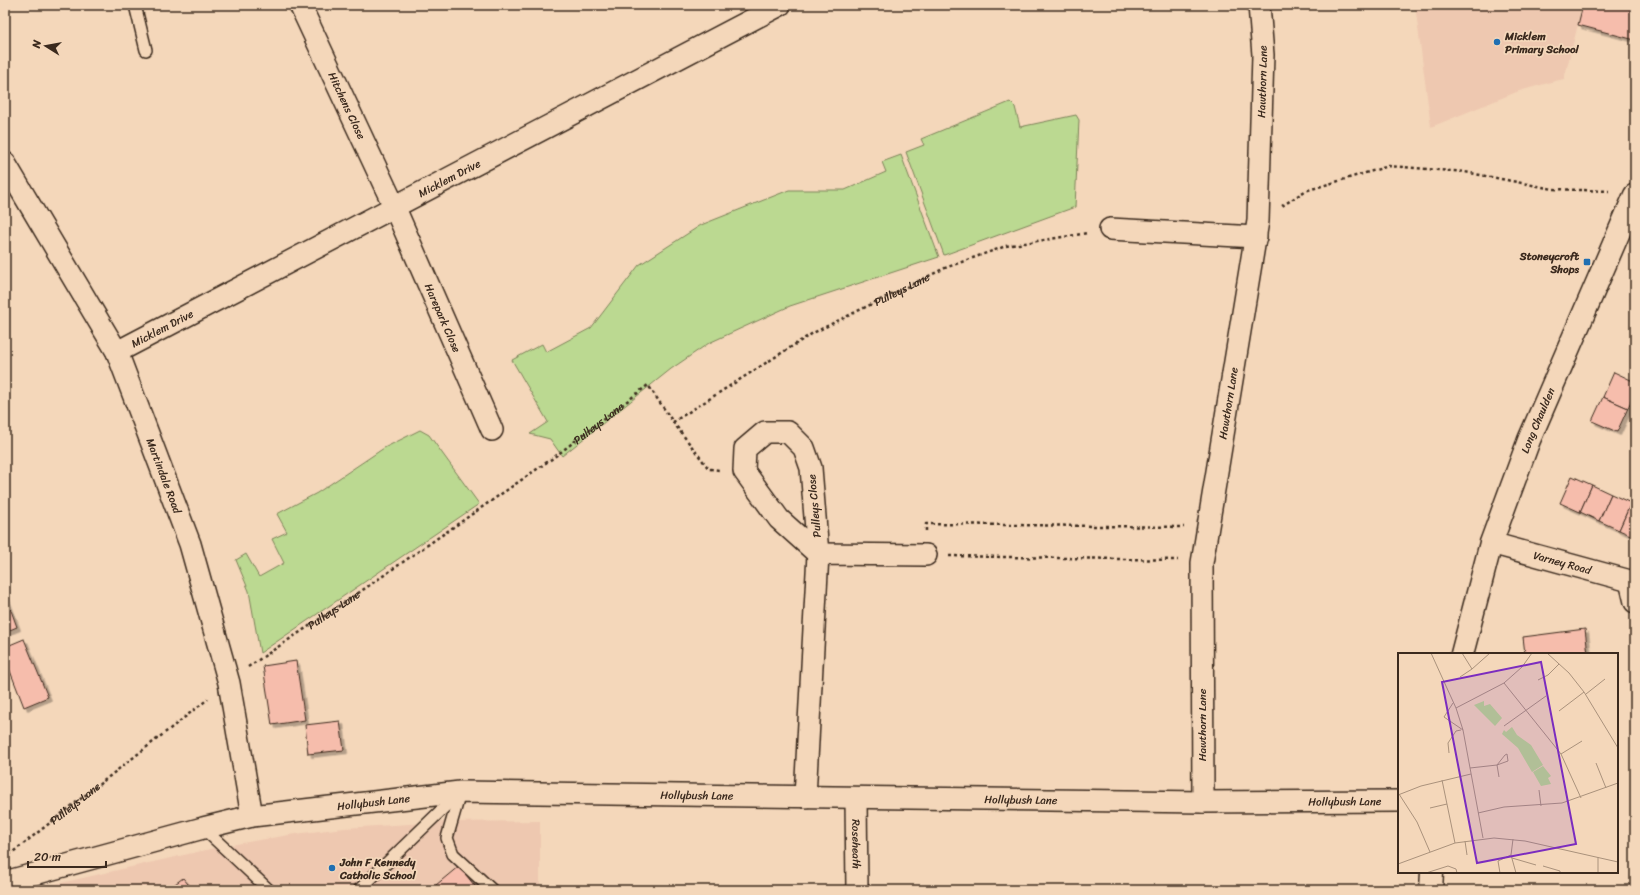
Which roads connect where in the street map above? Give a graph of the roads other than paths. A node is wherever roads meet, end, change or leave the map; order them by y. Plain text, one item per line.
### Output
1 (135, 5) edge
2 (300, 5) edge
3 (780, 5) edge
4 (1259, 5) edge
5 (146, 50) dead end
6 (5, 163) edge
7 (1635, 195) edge
8 (394, 206) junction
9 (1110, 229) road end
10 (1257, 229) junction
11 (117, 352) junction
12 (492, 430) dead end
13 (1491, 543) junction
14 (818, 554) junction
15 (926, 556) road end
16 (1632, 581) edge
17 (1635, 602) edge
18 (1462, 653) edge
19 (460, 792) junction
20 (805, 798) junction
21 (856, 799) junction
22 (1398, 801) edge
23 (1203, 802) junction
24 (252, 816) junction
25 (203, 828) junction
26 (1432, 873) edge
27 (5, 882) edge
28 (270, 890) edge
29 (359, 890) edge
30 (492, 890) edge
31 (857, 890) edge
32 (1431, 890) edge

1 - 5 lane
2 - 8 street, Hitchens Close
3 - 8 street, Micklem Drive
4 - 10 street, Hawthorn Lane
6 - 11 street, Martindale Road
7 - 13 street, Long Chaulden
8 - 11 street, Micklem Drive
8 - 12 street, Harepark Close
9 - 10 street
10 - 23 street, Hawthorn Lane
11 - 24 street, Martindale Road
13 - 16 street, Varney Road
13 - 18 street, Long Chaulden
14 - 14 street, Pulleys Close
14 - 15 street, Pulleys Close
14 - 20 street, Pulleys Close
16 - 17 street
19 - 20 street, Hollybush Lane
19 - 24 street, Hollybush Lane
19 - 29 lane
19 - 30 lane
20 - 21 street, Hollybush Lane
21 - 23 street, Hollybush Lane
21 - 31 street, Roseheath
22 - 23 street, Hollybush Lane
24 - 25 street, Hollybush Lane
25 - 27 street, Hollybush Lane
25 - 28 lane
26 - 32 street

